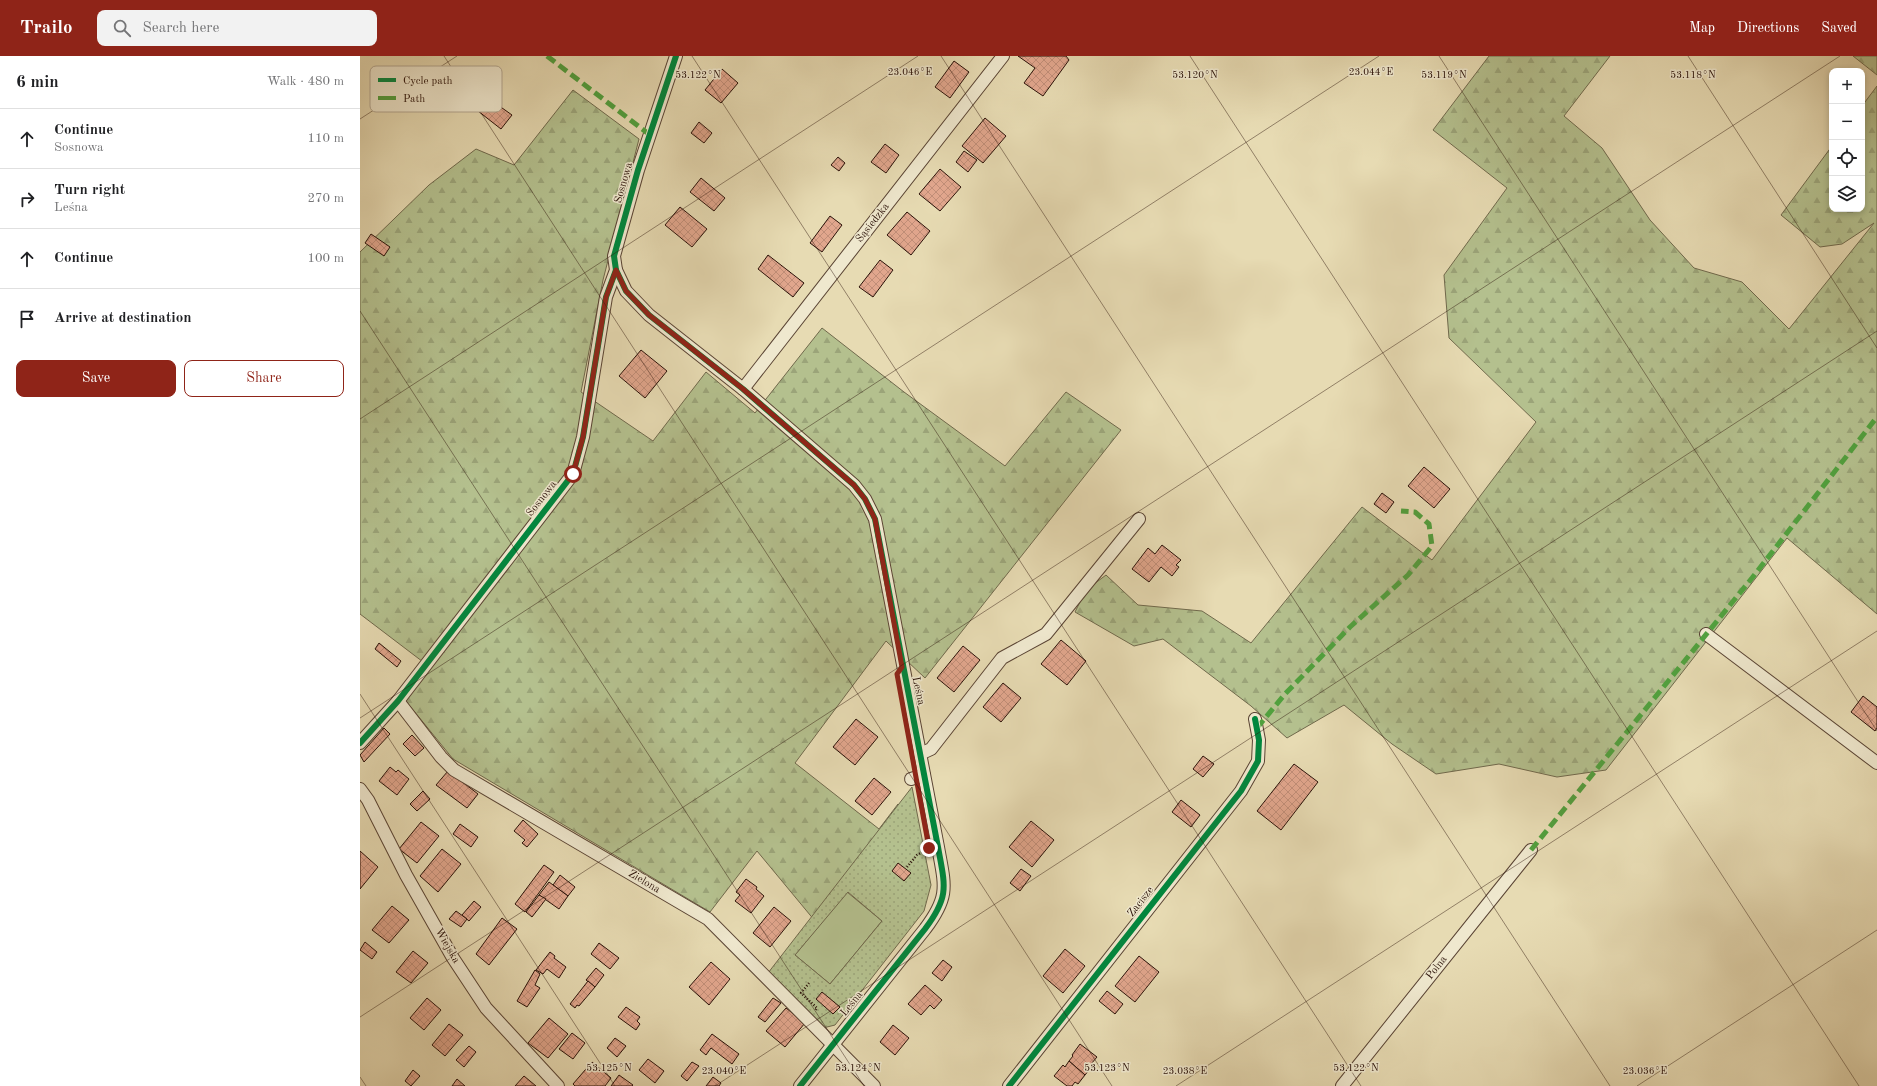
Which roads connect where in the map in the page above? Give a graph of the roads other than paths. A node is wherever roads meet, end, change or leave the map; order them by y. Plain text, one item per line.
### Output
1 (676, 56) edge
2 (1003, 56) edge
3 (616, 270) junction
4 (743, 389) junction
5 (1139, 519) dead end
6 (1706, 634) dead end
7 (398, 701) junction
8 (1255, 719) dead end
9 (360, 743) edge
10 (920, 754) junction
11 (1877, 763) edge
12 (924, 775) junction
13 (911, 779) dead end
14 (360, 789) edge
15 (1531, 850) dead end
16 (832, 1045) junction
17 (558, 1086) edge
18 (800, 1086) edge
19 (874, 1086) edge
20 (1009, 1086) edge
21 (1342, 1086) edge

1 - 3 street, Sosnowa
2 - 4 street, Sąsiedzka
3 - 4 street, Leśna
3 - 7 street, Sosnowa
4 - 10 street, Leśna
5 - 10 street
6 - 11 street
7 - 9 street, Sosnowa
7 - 16 street, Zielona
8 - 20 street, Zacisze
10 - 12 street, Leśna
12 - 13 street
12 - 16 street, Leśna
14 - 17 street, Wiejska
15 - 21 street, Polna
16 - 18 street, Leśna
16 - 19 street, Zielona

